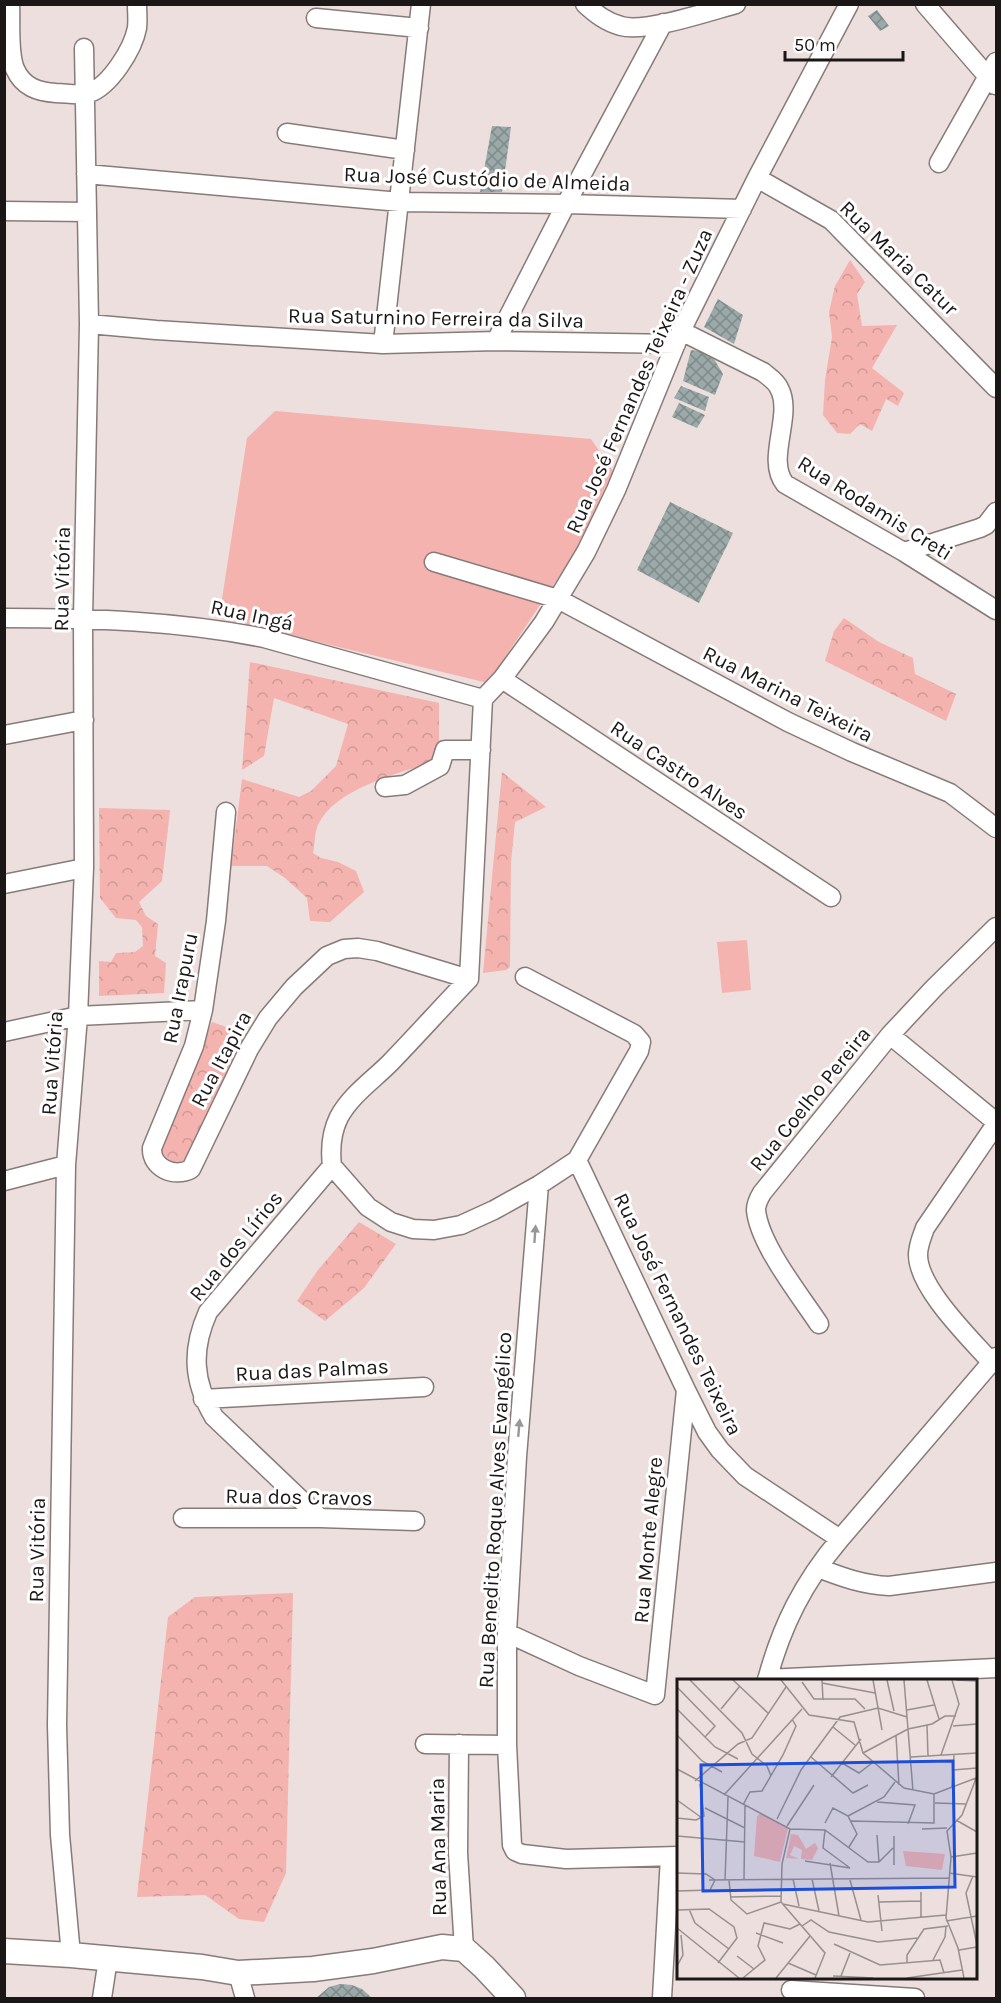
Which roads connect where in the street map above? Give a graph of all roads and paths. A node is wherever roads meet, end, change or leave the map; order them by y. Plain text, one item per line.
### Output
1 (10, 4) edge
2 (137, 4) edge
3 (421, 4) edge
4 (585, 4) edge
5 (736, 4) edge
6 (849, 4) edge
7 (925, 4) edge
8 (316, 18) dead end
9 (663, 23) junction
10 (419, 28) junction
11 (84, 48) dead end
12 (994, 75) edge
13 (86, 94) junction
14 (287, 133) dead end
15 (405, 150) junction
16 (939, 163) dead end
17 (86, 174) junction
18 (757, 178) junction
19 (400, 202) junction
20 (566, 204) junction
21 (742, 209) junction
22 (4, 211) edge
23 (87, 212) junction
24 (89, 324) junction
25 (679, 338) junction
26 (496, 341) junction
27 (383, 344) junction
28 (996, 388) edge
29 (996, 512) edge
30 (904, 552) junction
31 (434, 562) dead end
32 (558, 599) junction
33 (996, 610) edge
34 (4, 618) edge
35 (83, 618) junction
36 (502, 679) junction
37 (483, 699) junction
38 (84, 720) junction
39 (4, 735) edge
40 (481, 750) junction
41 (385, 787) dead end
42 (226, 812) dead end
43 (996, 828) edge
44 (84, 868) junction
45 (4, 884) edge
46 (831, 897) dead end
47 (996, 927) edge
48 (525, 977) dead end
49 (469, 979) junction
50 (203, 1010) junction
51 (78, 1016) junction
52 (4, 1032) edge
53 (891, 1035) junction
54 (996, 1123) edge
55 (577, 1160) junction
56 (66, 1165) junction
57 (332, 1166) junction
58 (191, 1169) joint
59 (4, 1181) edge
60 (539, 1185) junction
61 (819, 1324) dead end
62 (994, 1360) edge
63 (423, 1387) dead end
64 (686, 1390) junction
65 (203, 1399) junction
66 (183, 1518) dead end
67 (320, 1518) junction
68 (415, 1521) dead end
69 (840, 1539) junction
70 (818, 1568) junction
71 (996, 1572) edge
72 (507, 1633) junction
73 (996, 1668) edge
74 (767, 1679) edge
75 (786, 1679) edge
76 (425, 1744) dead end
77 (459, 1744) junction
78 (507, 1744) junction
79 (674, 1857) edge
80 (464, 1949) junction
81 (4, 1951) edge
82 (71, 1955) junction
83 (108, 1959) junction
84 (238, 1973) junction
85 (790, 1989) edge
86 (102, 1998) edge
87 (245, 1998) edge
88 (513, 1998) edge
89 (662, 1998) edge
90 (915, 1998) edge

1 - 13 street
2 - 13 street
3 - 10 street
4 - 9 street
5 - 9 street
6 - 18 street, Rua José Fernandes Teixeira - Zuza
7 - 12 street
8 - 10 street
9 - 20 street
10 - 15 street
11 - 13 street, Rua Vitória
12 - 16 street
13 - 17 street, Rua Vitória
14 - 15 street
15 - 19 street
17 - 19 street, Rua José Custódio de Almeida
17 - 23 street, Rua Vitória
18 - 21 street, Rua José Fernandes Teixeira - Zuza
18 - 28 street, Rua Maria Catur
19 - 20 street, Rua José Custódio de Almeida
19 - 27 street
20 - 21 street, Rua José Custódio de Almeida
20 - 26 street
21 - 25 street, Rua José Fernandes Teixeira - Zuza
22 - 23 street
23 - 24 street, Rua Vitória
24 - 27 street, Rua Saturnino Ferreira da Silva
24 - 35 street, Rua Vitória
25 - 26 street, Rua Saturnino Ferreira da Silva
25 - 30 street, Rua Rodamis Creti
25 - 32 street, Rua José Fernandes Teixeira - Zuza
26 - 27 street, Rua Saturnino Ferreira da Silva
29 - 30 street
30 - 33 street, Rua Rodamis Creti
31 - 32 street, Rua Marina Teixeira
32 - 36 street, Rua José Fernandes Teixeira - Zuza
32 - 43 street, Rua Marina Teixeira
34 - 35 street, Rua Ingá
35 - 37 street, Rua Ingá
35 - 38 street, Rua Vitória
36 - 37 street, Rua José Fernandes Teixeira - Zuza
36 - 46 street, Rua Castro Alves
37 - 40 street
38 - 39 street
38 - 44 street, Rua Vitória
40 - 41 street
40 - 49 street
42 - 50 street, Rua Irapuru
44 - 45 street
44 - 51 street, Rua Vitória
47 - 53 street, Rua Coelho Pereira
48 - 55 street
49 - 57 street
49 - 58 street, Rua Itapira
50 - 51 street
50 - 58 street, Rua Irapuru
51 - 52 street
51 - 56 street, Rua Vitória
53 - 54 street
53 - 61 street, Rua Coelho Pereira
54 - 62 street
55 - 60 street
55 - 64 street, Rua José Fernandes Teixeira
56 - 59 street
56 - 82 street, Rua Vitória
57 - 60 street
57 - 65 street, Rua dos Lírios
72 -> 60 street, Rua Benedito Roque Alves Evangélico
62 - 69 street
63 - 65 street, Rua das Palmas
64 - 69 street, Rua José Fernandes Teixeira
64 - 72 street, Rua Monte Alegre
65 - 67 street
66 - 67 street, Rua dos Cravos
67 - 68 street, Rua dos Cravos
69 - 70 street
70 - 71 street
70 - 74 street
72 - 78 street, Rua Benedito Roque Alves Evangélico
73 - 75 street
76 - 77 street
77 - 78 street
77 - 80 street, Rua Ana Maria
78 - 79 street, Rua Benedito Roque Alves Evangélico
79 - 89 street
80 - 84 main road
80 - 88 main road
81 - 82 main road
82 - 83 main road
83 - 84 main road
83 - 86 street
84 - 87 street
85 - 90 street

